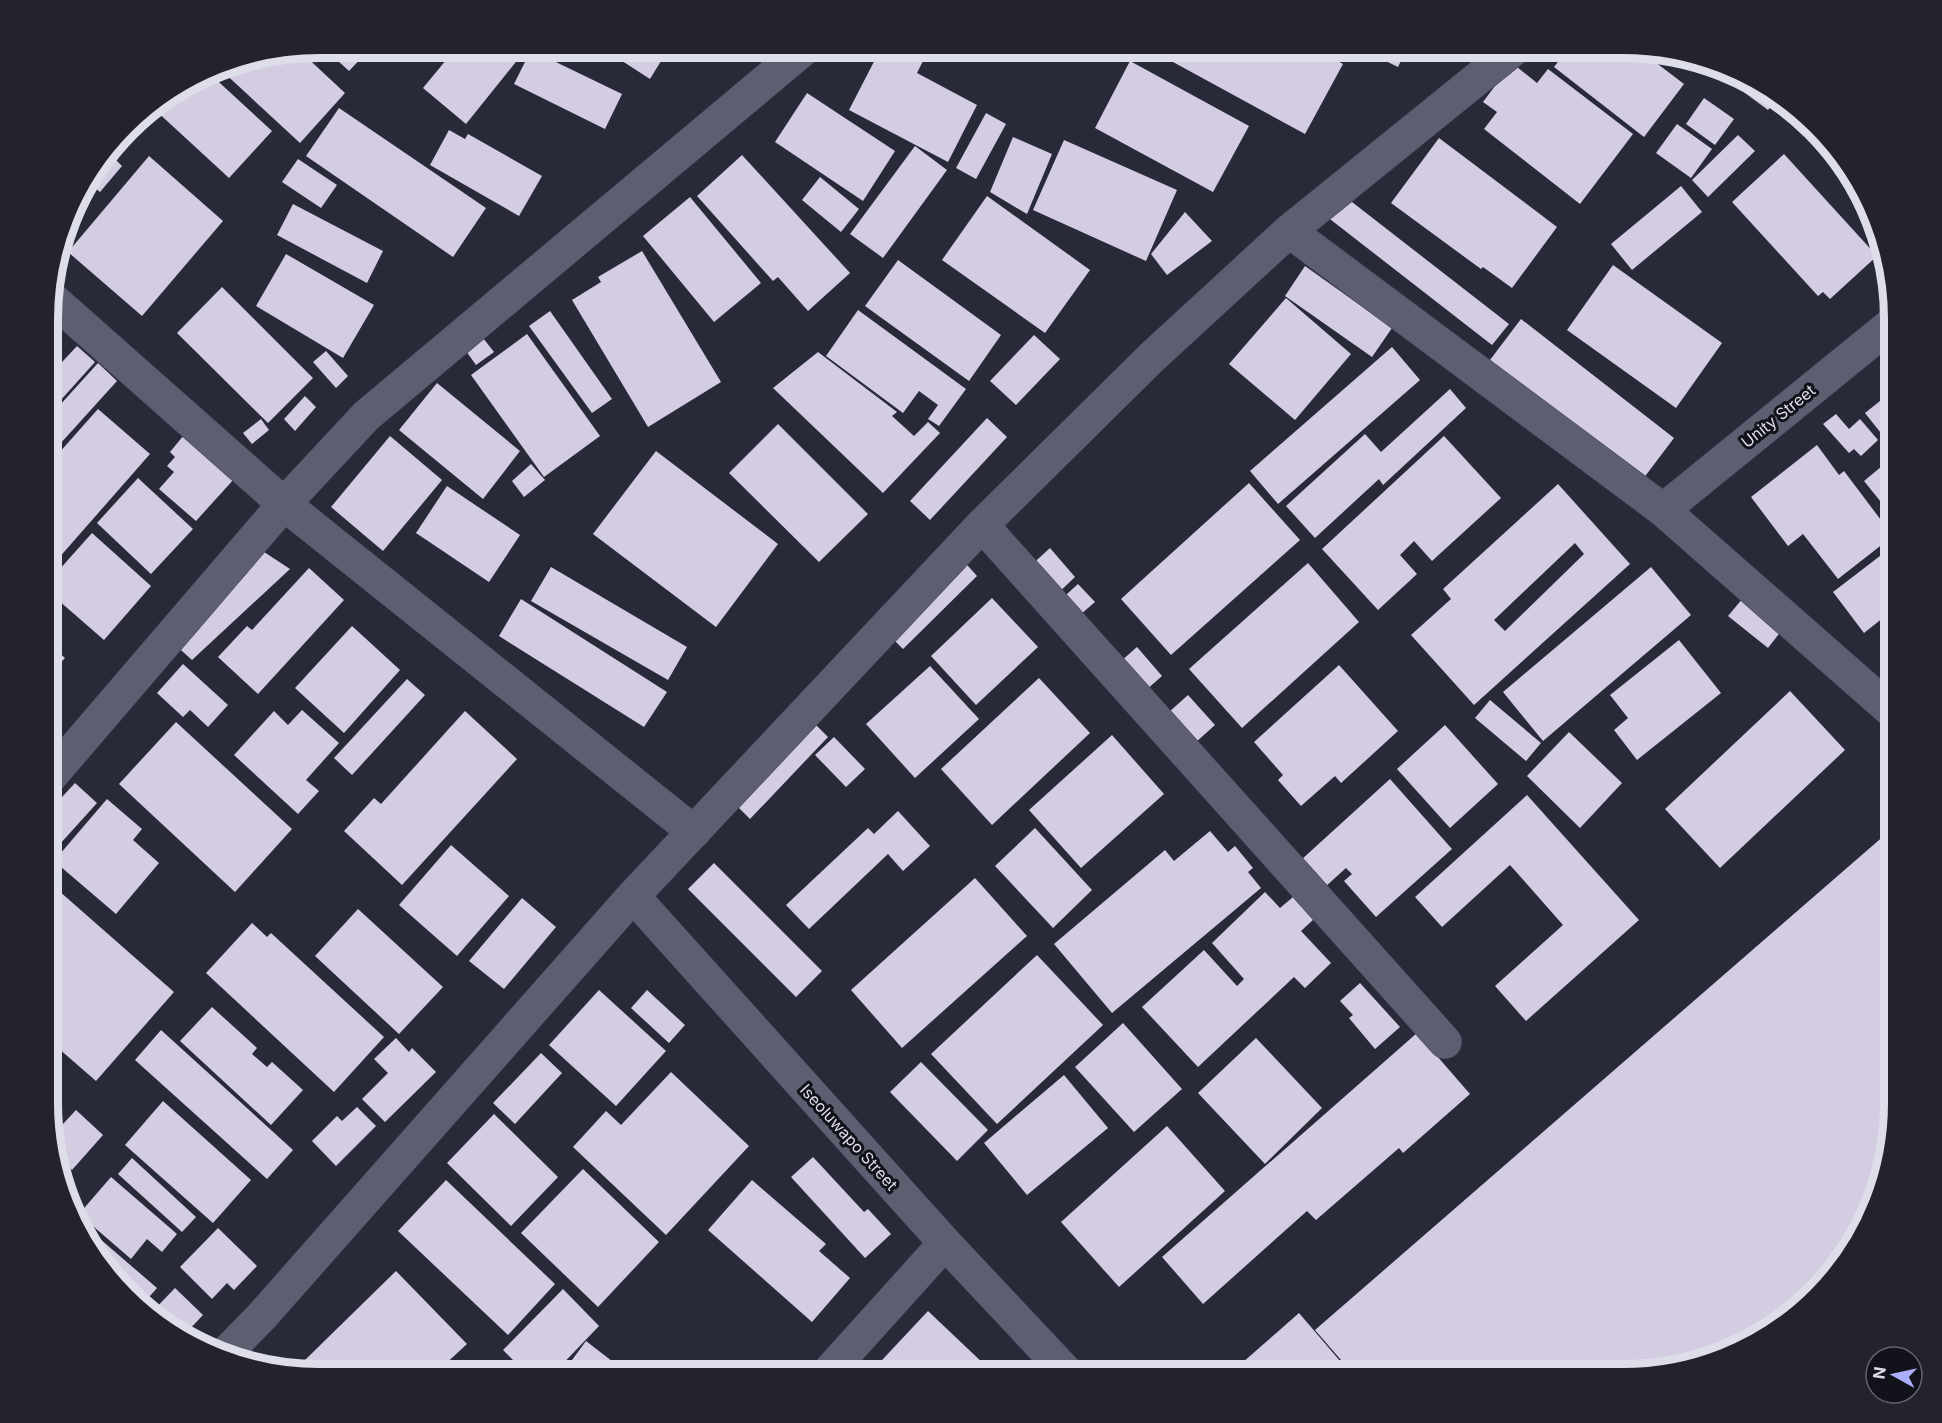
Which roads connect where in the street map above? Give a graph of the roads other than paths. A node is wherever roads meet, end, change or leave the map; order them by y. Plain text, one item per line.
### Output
1 (793, 58) edge
2 (1502, 58) edge
3 (1289, 231) junction
4 (59, 305) edge
5 (1883, 331) edge
6 (284, 504) junction
7 (1663, 510) junction
8 (982, 525) junction
9 (1883, 703) edge
10 (58, 768) edge
11 (694, 832) junction
12 (633, 897) junction
13 (1445, 1042) dead end
14 (945, 1243) junction
15 (230, 1349) edge
16 (836, 1364) edge
17 (1059, 1364) edge

1 - 6 street
2 - 3 street
3 - 7 street
3 - 8 street
4 - 6 street
5 - 7 street, Unity Street
6 - 10 street
6 - 11 street
7 - 9 street
8 - 11 street
8 - 13 street
11 - 12 street
12 - 14 street, Iseoluwapo Street
12 - 15 street
14 - 16 street
14 - 17 street, Iseoluwapo Street

